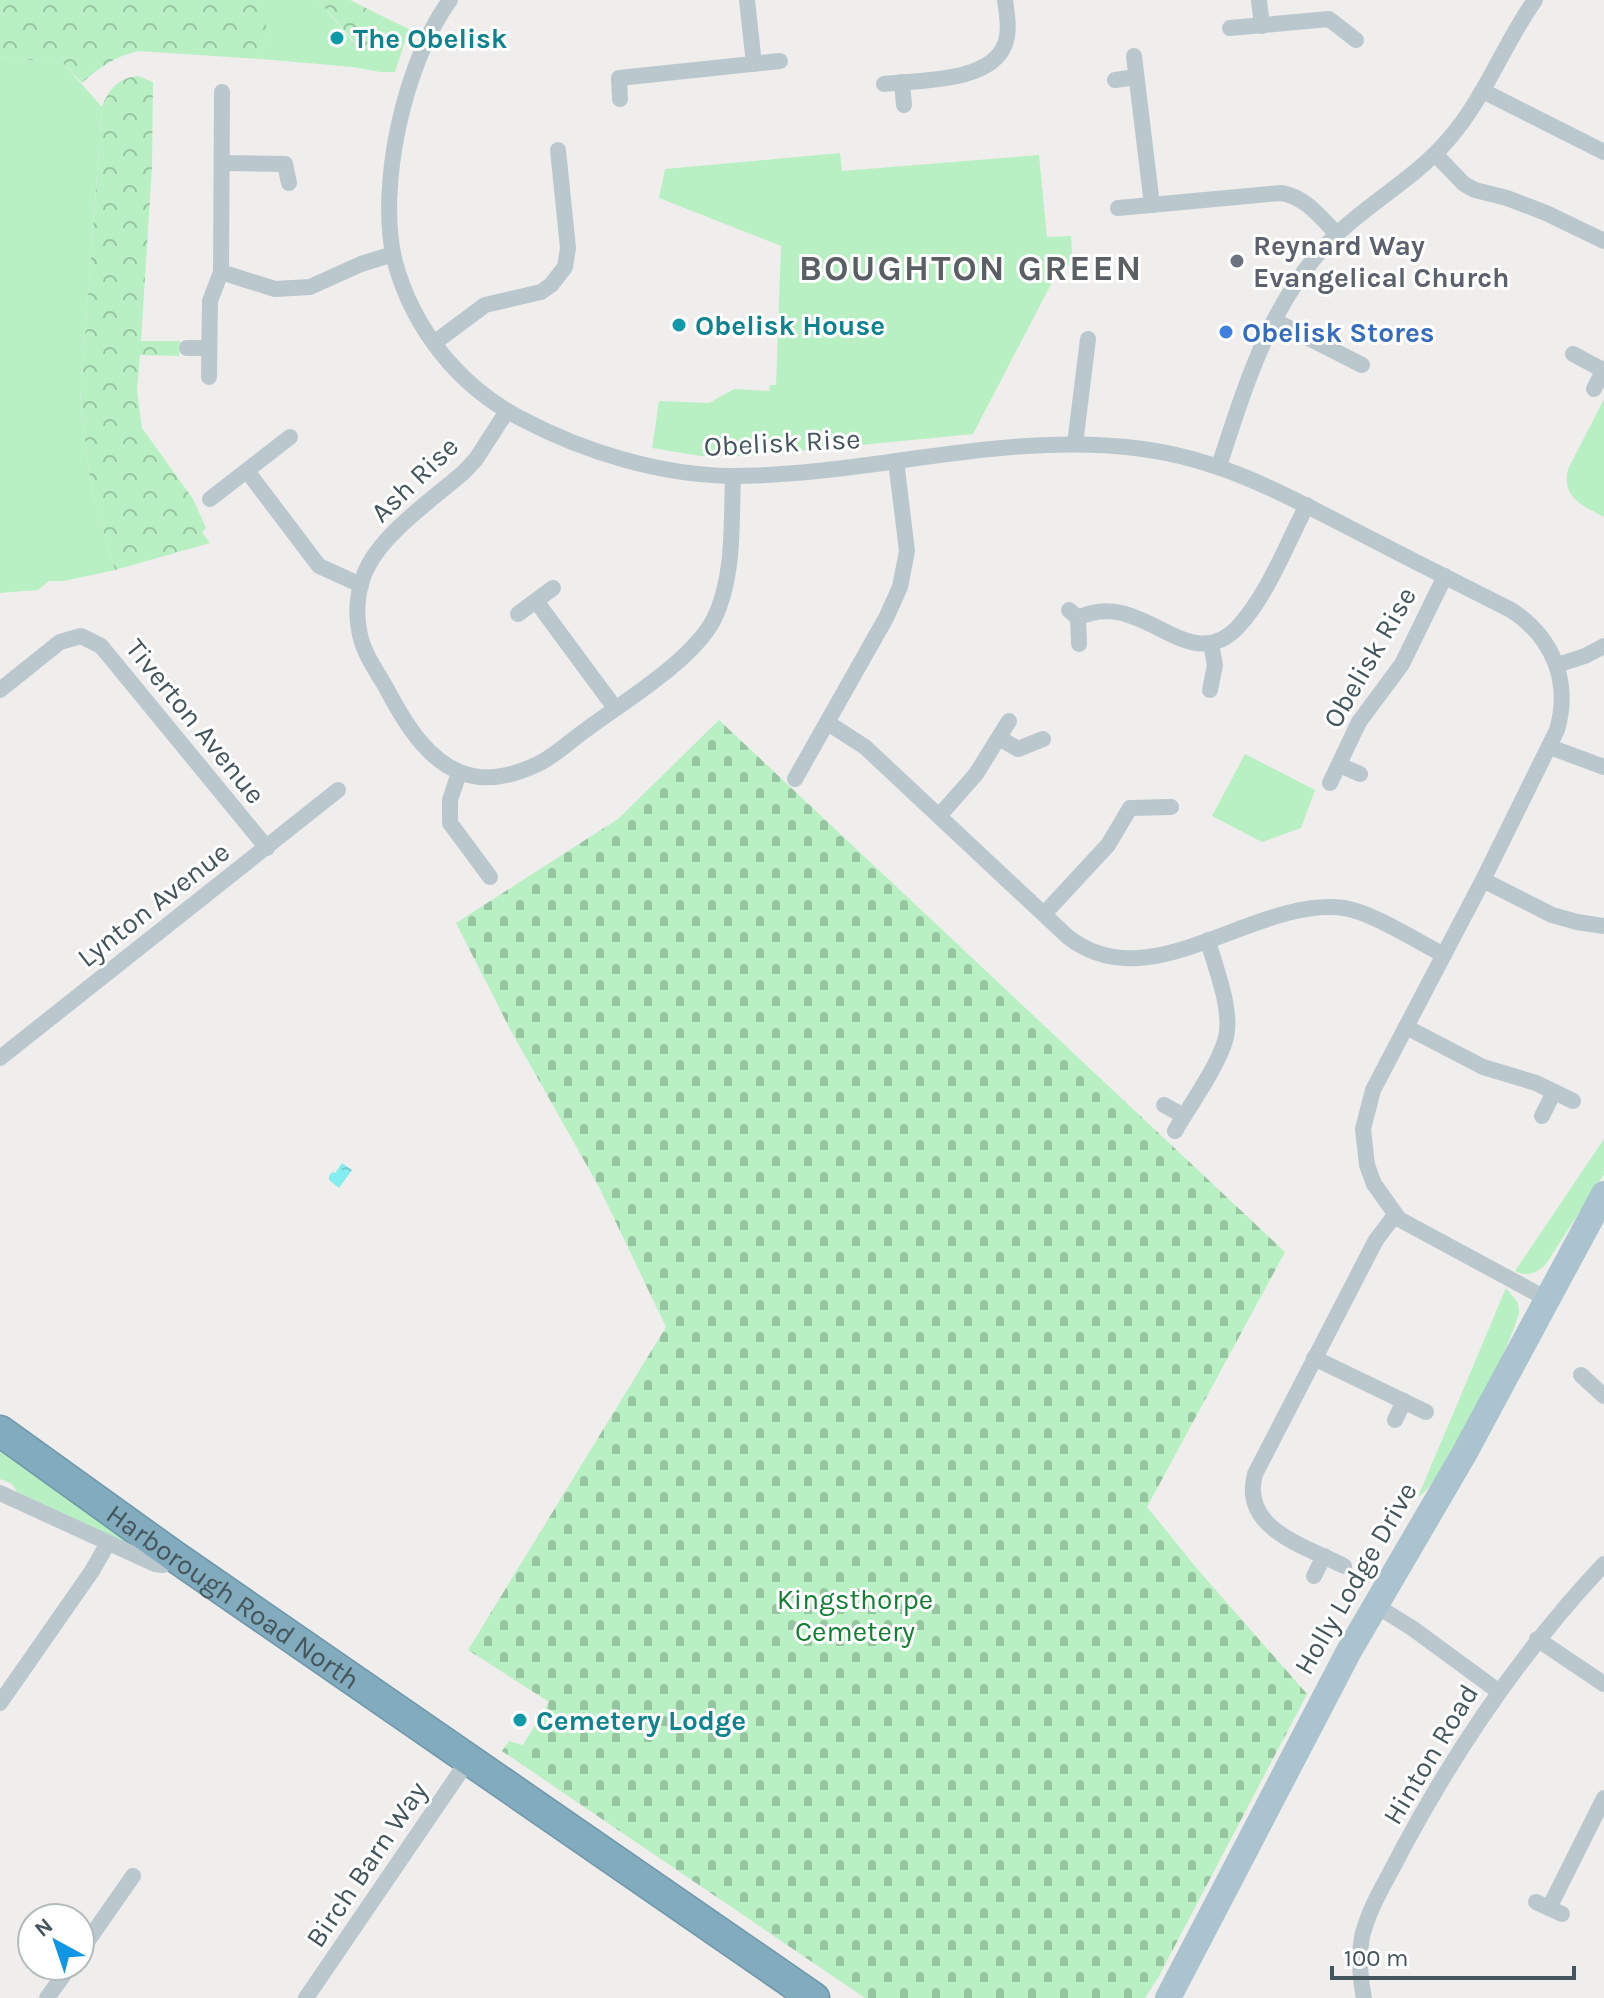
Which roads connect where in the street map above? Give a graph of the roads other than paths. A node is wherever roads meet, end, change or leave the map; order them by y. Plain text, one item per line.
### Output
1 (450, 0) edge
2 (747, 0) edge
3 (1005, 0) edge
4 (1259, 0) edge
5 (1535, 0) edge
6 (1262, 26) junction
7 (1230, 28) dead end
8 (1356, 40) dead end
9 (1134, 56) dead end
10 (780, 61) dead end
11 (754, 64) junction
12 (1136, 77) junction
13 (1115, 80) dead end
14 (902, 82) junction
15 (884, 84) dead end
16 (1483, 91) junction
17 (222, 92) dead end
18 (620, 99) dead end
19 (904, 105) dead end
20 (558, 150) dead end
21 (1604, 152) edge
22 (1435, 154) junction
23 (222, 163) junction
24 (289, 183) dead end
25 (1152, 205) junction
26 (1118, 208) dead end
27 (1337, 234) junction
28 (1604, 241) edge
29 (393, 254) junction
30 (221, 272) junction
31 (1275, 321) junction
32 (1088, 339) dead end
33 (434, 343) junction
34 (187, 348) dead end
35 (208, 348) junction
36 (1573, 354) dead end
37 (1362, 365) dead end
38 (1604, 369) edge
39 (209, 377) dead end
40 (1594, 389) dead end
41 (507, 411) junction
42 (290, 437) dead end
43 (1075, 444) junction
44 (896, 461) junction
45 (1219, 466) junction
46 (247, 471) junction
47 (733, 476) junction
48 (210, 499) dead end
49 (1307, 505) junction
50 (1445, 576) junction
51 (361, 585) junction
52 (553, 588) dead end
53 (536, 601) junction
54 (518, 614) dead end
55 (1079, 644) dead end
56 (1211, 644) junction
57 (1604, 646) edge
58 (1557, 665) junction
59 (0, 690) edge
60 (1210, 690) dead end
61 (615, 708) junction
62 (1009, 721) dead end
63 (828, 723) junction
64 (999, 738) junction
65 (1043, 739) dead end
66 (1550, 747) junction
67 (1339, 765) junction
68 (1604, 767) edge
69 (459, 773) junction
70 (1360, 774) dead end
71 (795, 779) dead end
72 (1330, 783) dead end
73 (338, 790) dead end
74 (1171, 807) dead end
75 (939, 816) junction
76 (267, 848) junction
77 (490, 877) dead end
78 (1483, 880) junction
79 (1044, 914) junction
80 (1604, 926) edge
81 (1208, 940) junction
82 (1444, 955) junction
83 (1406, 1027) junction
84 (0, 1058) edge
85 (1554, 1092) junction
86 (1573, 1101) dead end
87 (1164, 1105) dead end
88 (1542, 1116) dead end
89 (1604, 1194) edge
90 (1395, 1215) junction
91 (1547, 1299) junction
92 (1314, 1358) junction
93 (1581, 1375) dead end
94 (1604, 1396) edge
95 (1404, 1401) junction
96 (1426, 1412) dead end
97 (1395, 1420) dead end
98 (0, 1431) edge
99 (0, 1493) edge
100 (108, 1543) junction
101 (174, 1556) junction
102 (1324, 1556) junction
103 (1604, 1564) edge
104 (1344, 1566) dead end
105 (1314, 1576) dead end
106 (1375, 1605) junction
107 (1537, 1639) junction
108 (1604, 1684) edge
109 (1498, 1691) junction
110 (0, 1703) edge
111 (469, 1759) junction
112 (1604, 1798) edge
113 (133, 1876) dead end
114 (1549, 1908) dead end
115 (96, 1929) edge
116 (306, 1998) edge
117 (814, 1998) edge
118 (1168, 1998) edge
119 (1364, 1998) edge

1 - 29 street, Obelisk Rise
2 - 11 street
3 - 14 street
4 - 6 street
5 - 16 street
6 - 7 street
6 - 8 street
9 - 12 street
10 - 11 street
11 - 18 street
12 - 13 street
12 - 25 street
14 - 15 street
14 - 19 street
16 - 21 street
16 - 22 street
17 - 23 street
20 - 33 street
22 - 27 street
22 - 28 street
23 - 24 street
23 - 30 street
25 - 26 street
25 - 27 street
27 - 31 street
29 - 30 street
29 - 33 street, Obelisk Rise
30 - 35 street
31 - 37 street
31 - 45 street
32 - 43 street
33 - 41 street, Obelisk Rise
34 - 35 street
35 - 39 street
36 - 38 street
38 - 40 street
41 - 47 street, Obelisk Rise
41 - 51 street, Ash Rise
42 - 46 street
43 - 44 street, Obelisk Rise
43 - 45 street, Obelisk Rise
44 - 47 street, Obelisk Rise
44 - 63 street
45 - 49 street, Obelisk Rise
46 - 48 street
46 - 51 street
47 - 61 street
49 - 50 street, Obelisk Rise
49 - 56 street
50 - 58 street, Obelisk Rise
50 - 67 street, Obelisk Rise
51 - 69 street, Ash Rise
52 - 53 street
53 - 54 street
53 - 61 street
55 - 56 street
56 - 60 street
57 - 58 street
58 - 66 street, Obelisk Rise
59 - 76 street, Tiverton Avenue
61 - 69 street
62 - 64 street
63 - 71 street
63 - 75 street
64 - 65 street
64 - 75 street
66 - 68 street
66 - 78 street, Obelisk Rise
67 - 70 street, Obelisk Rise
67 - 72 street, Obelisk Rise
69 - 77 street
73 - 76 street, Lynton Avenue
74 - 79 street
75 - 79 street
76 - 84 street, Lynton Avenue
78 - 80 street
78 - 82 street, Obelisk Rise
79 - 81 street
81 - 82 street
81 - 87 street
82 - 83 street, Obelisk Rise
83 - 85 street
83 - 90 street, Obelisk Rise
85 - 86 street
85 - 88 street
89 - 91 main road, Holly Lodge Drive
90 - 91 street, Obelisk Rise
90 - 92 street
91 - 106 main road, Holly Lodge Drive
92 - 95 street
92 - 102 street
93 - 94 street
95 - 96 street
95 - 97 street
98 - 101 highway, Harborough Road North
99 - 100 street
100 - 101 street
100 - 110 street
101 - 111 highway, Harborough Road North
102 - 104 street
102 - 105 street
103 - 107 street, Hinton Road
106 - 109 street
106 - 118 main road, Holly Lodge Drive
107 - 108 street
107 - 109 street, Hinton Road
109 - 119 street, Hinton Road
111 - 116 street, Birch Barn Way
111 - 117 highway, Harborough Road North
112 - 114 street
113 - 115 street

